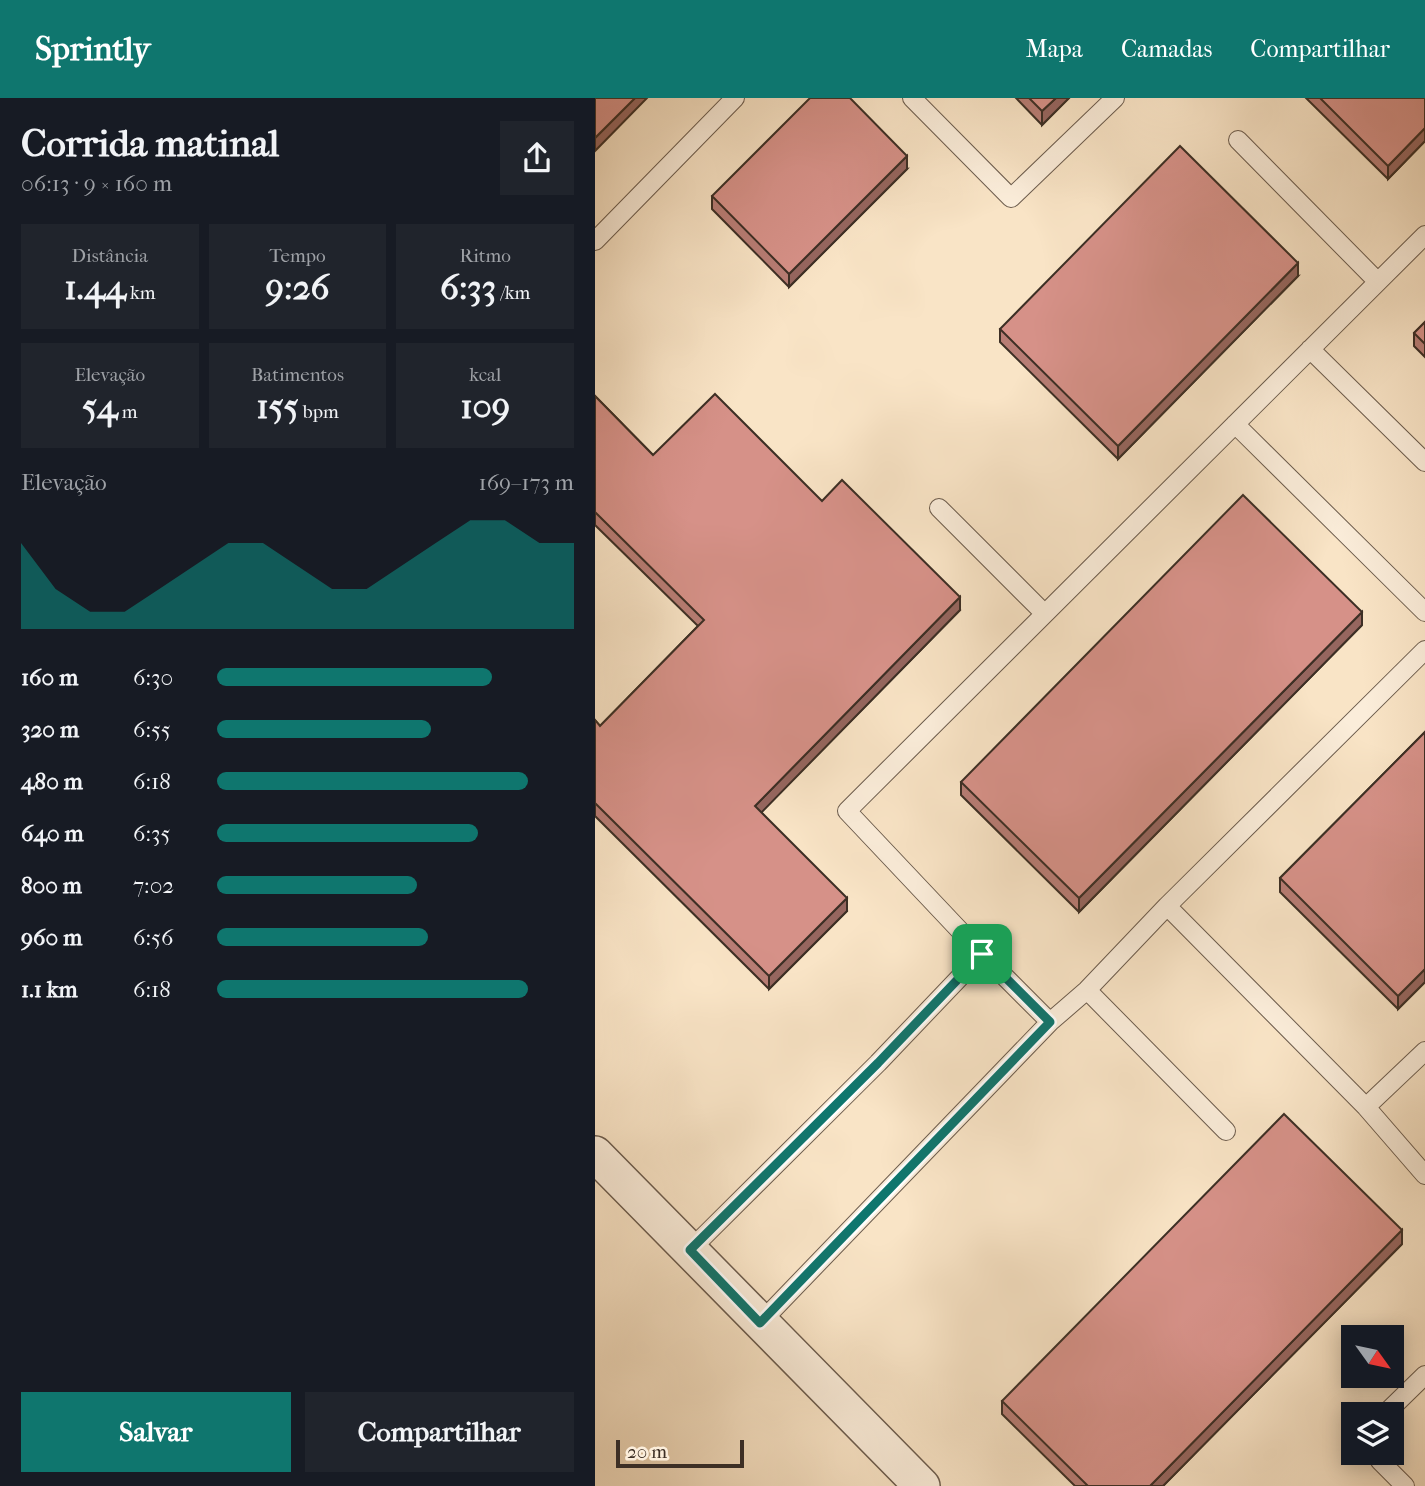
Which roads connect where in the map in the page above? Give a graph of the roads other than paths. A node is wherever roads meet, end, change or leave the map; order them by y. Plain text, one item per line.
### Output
1 (735, 98) edge
2 (912, 98) edge
3 (1115, 98) edge
4 (1238, 141) dead end
5 (1425, 235) edge
6 (595, 241) edge
7 (1377, 281) junction
8 (1310, 349) junction
9 (1235, 424) junction
10 (1425, 462) edge
11 (939, 508) dead end
12 (1425, 612) edge
13 (1044, 613) junction
14 (1425, 650) edge
15 (1167, 906) junction
16 (982, 954) junction
17 (1087, 990) junction
18 (1050, 1022) junction
19 (1425, 1051) edge
20 (1366, 1107) junction
21 (1226, 1131) dead end
22 (595, 1154) edge
23 (1425, 1175) edge
24 (690, 1250) junction
25 (760, 1323) junction
26 (1425, 1375) edge
27 (1397, 1402) edge
28 (1384, 1465) edge
29 (922, 1486) edge
30 (1405, 1486) edge

1 - 6 lane
2 - 3 lane
4 - 7 lane
5 - 7 lane
7 - 8 lane
8 - 9 lane
8 - 10 lane
9 - 12 lane
9 - 13 lane
11 - 13 lane
13 - 16 lane
14 - 15 lane
15 - 17 lane
15 - 20 lane
16 - 18 lane
16 - 24 lane
17 - 18 lane
17 - 21 lane
18 - 25 lane
19 - 20 lane
20 - 23 lane
22 - 24 street
24 - 25 street
25 - 29 street
26 - 27 lane
28 - 30 lane

